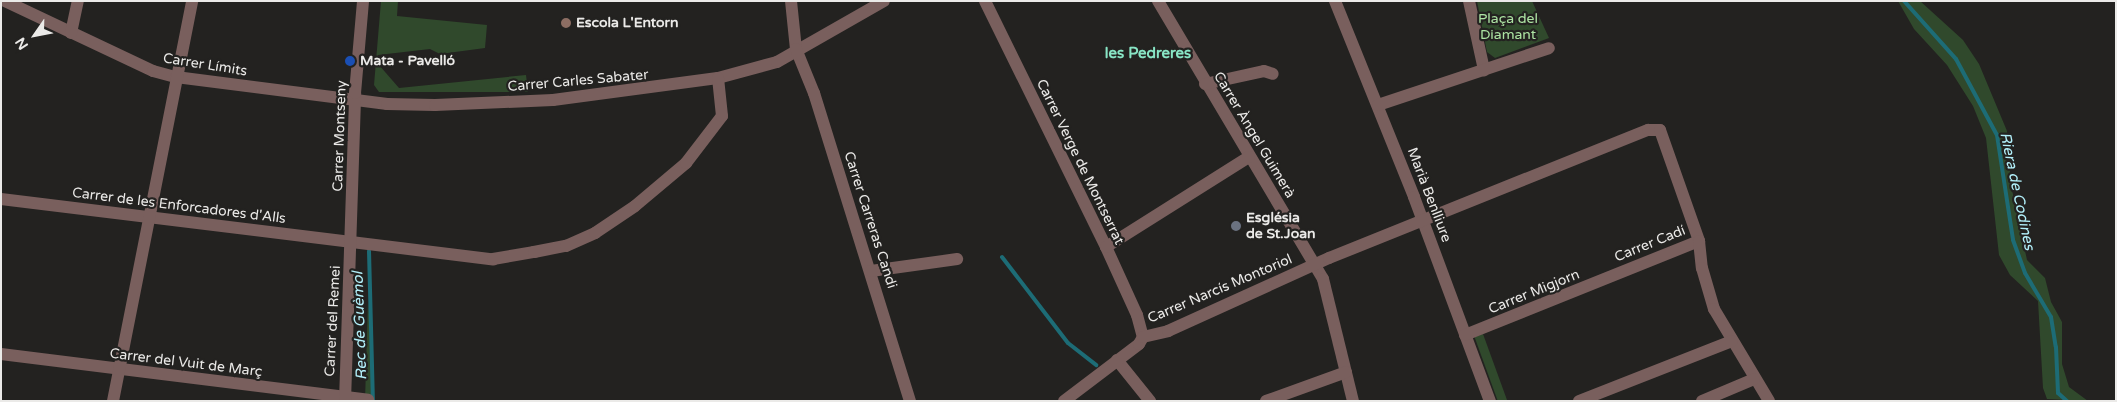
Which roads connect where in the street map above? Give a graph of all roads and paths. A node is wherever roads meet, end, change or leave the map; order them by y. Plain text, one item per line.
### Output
1 (5, 1) edge
2 (78, 1) edge
3 (192, 1) edge
4 (363, 1) edge
5 (791, 1) edge
6 (884, 1) edge
7 (985, 1) edge
8 (1335, 1) edge
9 (1469, 1) edge
10 (1161, 2) edge
11 (70, 33) junction
12 (1549, 48) dead end
13 (796, 49) junction
14 (1484, 70) junction
15 (1272, 74) dead end
16 (176, 77) junction
17 (718, 78) junction
18 (1205, 84) junction
19 (355, 99) junction
20 (1378, 105) junction
21 (1249, 157) junction
22 (1, 199) edge
23 (151, 217) junction
24 (1423, 221) junction
25 (1699, 241) junction
26 (352, 243) junction
27 (1106, 247) junction
28 (958, 259) dead end
29 (1315, 264) junction
30 (871, 271) junction
31 (1613, 276) joint
32 (1465, 335) junction
33 (1143, 337) junction
34 (1732, 341) junction
35 (1, 354) edge
36 (1118, 360) junction
37 (119, 370) junction
38 (1346, 372) junction
39 (1754, 379) junction
40 (345, 399) edge
41 (368, 400) edge
42 (113, 401) edge
43 (910, 401) edge
44 (1064, 401) edge
45 (1150, 401) edge
46 (1266, 401) edge
47 (1353, 401) edge
48 (1490, 401) edge
49 (1579, 401) edge
50 (1702, 401) edge
51 (1769, 401) edge

1 - 11 street, Carrer Límits
2 - 11 street
3 - 16 street
4 - 19 street, Carrer Montseny
5 - 13 street, Carrer Carreras Candi
6 - 13 street, Carrer Carles Sabater
7 - 27 street, Carrer Verge de Montserrat
8 - 20 street, Marià Benlliure
9 - 14 street
10 - 18 street, Carrer Àngel Guimerà
11 - 16 street, Carrer Límits
12 - 14 street
13 - 17 street, Carrer Carles Sabater
13 - 30 street, Carrer Carreras Candi
14 - 20 street
15 - 18 street
16 - 19 street, Carrer Límits
16 - 23 street
17 - 19 street, Carrer Carles Sabater
17 - 26 street, Carrer de les Enforcadores d'Alls
18 - 21 street, Carrer Àngel Guimerà
19 - 26 street, Carrer Montseny
20 - 24 street, Marià Benlliure
21 - 27 street
21 - 29 street, Carrer Àngel Guimerà
22 - 23 street, Carrer de les Enforcadores d'Alls
23 - 26 street, Carrer de les Enforcadores d'Alls
23 - 37 street
24 - 25 street, Carrer Narcís Montoriol
24 - 29 street, Carrer Narcís Montoriol
24 - 32 street, Marià Benlliure
25 - 31 street, Carrer Cadí
25 - 34 street
26 - 40 street, Carrer del Remei
27 - 33 street, Carrer Verge de Montserrat
28 - 30 street
29 - 33 street, Carrer Narcís Montoriol
29 - 38 street, Carrer Àngel Guimerà
30 - 43 street, Carrer Carreras Candi
31 - 32 street, Carrer Migjorn
32 - 48 street, Marià Benlliure
33 - 36 street, Carrer Narcís Montoriol
34 - 39 street
34 - 49 street
35 - 37 street, Carrer del Vuit de Març
36 - 44 street, Carrer Narcís Montoriol
36 - 45 street
37 - 40 street, Carrer del Vuit de Març
37 - 42 street
38 - 46 street
38 - 47 street, Carrer Àngel Guimerà
39 - 50 street
39 - 51 street
40 - 41 street, Carrer del Vuit de Març

